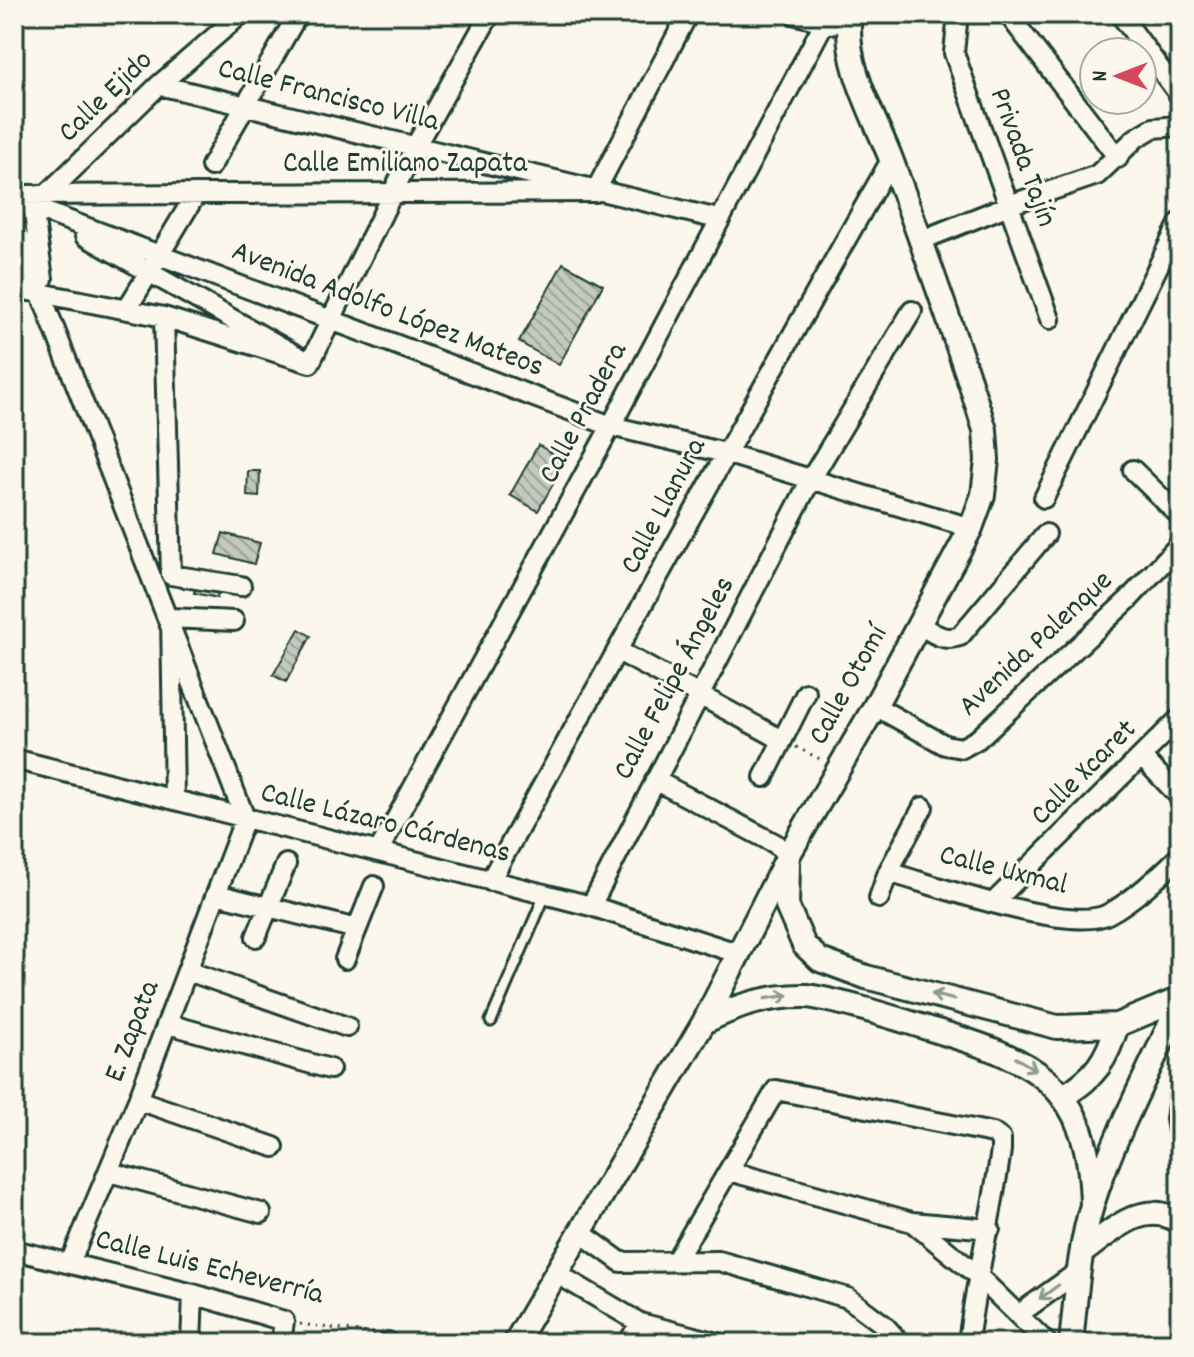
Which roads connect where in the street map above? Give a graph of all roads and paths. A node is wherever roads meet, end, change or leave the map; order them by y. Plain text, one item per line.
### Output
1 (241, 14) edge
2 (298, 14) edge
3 (490, 14) edge
4 (688, 14) edge
5 (793, 14) edge
6 (958, 14) edge
7 (1008, 14) edge
8 (1120, 14) edge
9 (825, 21) junction
10 (849, 22) edge
11 (159, 85) junction
12 (1180, 96) edge
13 (246, 106) junction
14 (1177, 125) edge
15 (415, 147) junction
16 (1118, 158) junction
17 (891, 160) junction
18 (211, 166) dead end
19 (595, 192) junction
20 (393, 193) junction
21 (196, 194) junction
22 (25, 201) edge
23 (1009, 205) junction
24 (718, 219) junction
25 (1180, 222) edge
26 (14, 225) edge
27 (919, 241) junction
28 (159, 255) junction
29 (149, 272) junction
30 (14, 288) edge
31 (43, 293) junction
32 (127, 309) junction
33 (912, 311) dead end
34 (164, 317) junction
35 (1050, 319) dead end
36 (332, 320) junction
37 (310, 363) junction
38 (611, 426) junction
39 (725, 453) junction
40 (1133, 470) dead end
41 (811, 479) junction
42 (1044, 498) dead end
43 (1180, 516) edge
44 (971, 528) junction
45 (1046, 534) dead end
46 (1180, 544) edge
47 (241, 586) dead end
48 (234, 621) dead end
49 (171, 624) junction
50 (918, 624) junction
51 (620, 652) junction
52 (806, 693) dead end
53 (699, 696) junction
54 (875, 706) junction
55 (1180, 718) edge
56 (782, 740) junction
57 (1142, 757) junction
58 (14, 759) edge
59 (839, 768) junction
60 (764, 777) dead end
61 (655, 780) junction
62 (1180, 797) edge
63 (174, 800) junction
64 (923, 807) dead end
65 (245, 818) junction
66 (378, 852) junction
67 (788, 856) junction
68 (1180, 856) edge
69 (286, 864) dead end
70 (888, 872) junction
71 (490, 881) junction
72 (374, 886) dead end
73 (216, 894) junction
74 (545, 895) junction
75 (879, 898) dead end
76 (994, 902) junction
77 (591, 906) junction
78 (268, 907) junction
79 (357, 929) junction
80 (256, 937) dead end
81 (740, 954) junction
82 (345, 959) dead end
83 (188, 971) junction
84 (1180, 1001) edge
85 (491, 1021) dead end
86 (704, 1022) junction
87 (168, 1024) junction
88 (1117, 1025) junction
89 (347, 1027) dead end
90 (330, 1069) dead end
91 (1180, 1092) edge
92 (1064, 1096) junction
93 (138, 1100) junction
94 (1180, 1142) edge
95 (274, 1147) dead end
96 (729, 1171) junction
97 (109, 1172) junction
98 (1092, 1206) junction
99 (261, 1213) dead end
100 (912, 1222) junction
101 (1180, 1222) edge
102 (990, 1229) junction
103 (581, 1233) junction
104 (14, 1250) edge
105 (676, 1260) junction
106 (1082, 1261) junction
107 (70, 1263) junction
108 (556, 1273) junction
109 (977, 1275) junction
110 (193, 1294) junction
111 (1019, 1314) junction
112 (284, 1321) junction
113 (640, 1323) junction
114 (388, 1342) edge
115 (191, 1343) edge
116 (281, 1343) edge
117 (515, 1343) edge
118 (628, 1343) edge
119 (718, 1343) edge
120 (900, 1343) edge
121 (968, 1343) edge
122 (1047, 1343) edge
123 (1071, 1343) edge

1 - 11 street, Calle Ejido
2 - 13 street
3 - 15 street
4 - 19 street
5 - 9 street
6 - 23 street, Privada Tajín
7 - 16 street
8 - 12 street
9 - 10 street
9 - 24 street, Calle Pradera
10 - 17 street, Calle Otomí
11 - 13 street, Calle Francisco Villa
11 - 22 street, Calle Ejido
13 - 15 street, Calle Francisco Villa
13 - 18 street
14 - 16 street
15 - 19 street, Calle Francisco Villa
15 - 20 street
16 - 23 street
17 - 27 street, Calle Otomí
17 - 39 street, Calle Llanura
19 - 20 street, Calle Emiliano Zapata
19 - 24 street, Calle Francisco Villa
20 - 21 street, Calle Emiliano Zapata
20 - 36 street
21 - 22 street, Calle Emiliano Zapata
21 - 28 street
22 - 26 street, Calle Ejido
22 - 28 street, Avenida Adolfo López Mateos
22 - 29 street, Avenida Adolfo López Mateos
22 - 31 street
23 - 27 street
23 - 35 street, Privada Tajín
24 - 38 street, Calle Pradera
25 - 42 street
26 - 31 street
27 - 44 street, Calle Otomí
28 - 29 street
28 - 36 street, Avenida Adolfo López Mateos
29 - 32 street
29 - 37 street, Avenida Adolfo López Mateos
30 - 31 street
31 - 32 street
31 - 49 street
32 - 34 street
33 - 41 street, Calle Felipe Ángeles
34 - 37 street
34 - 47 street
36 - 37 street
36 - 38 street, Avenida Adolfo López Mateos
38 - 39 street, Avenida Adolfo López Mateos
38 - 66 street, Calle Pradera
39 - 41 street, Avenida Adolfo López Mateos
39 - 51 street, Calle Llanura
40 - 43 street
41 - 44 street, Avenida Adolfo López Mateos
41 - 53 street, Calle Felipe Ángeles
44 - 50 street, Calle Otomí
45 - 50 street
46 - 54 street, Avenida Palenque
48 - 49 street
49 - 63 street
49 - 65 street
50 - 54 street, Calle Otomí
51 - 53 street
51 - 71 street, Calle Llanura
52 - 56 street
53 - 56 street
53 - 61 street, Calle Felipe Ángeles
54 - 59 street, Calle Otomí
55 - 57 street, Calle Xcaret
56 - 59 path
56 - 60 street
57 - 62 street
57 - 76 street, Calle Xcaret
58 - 63 street, Calle Lázaro Cárdenas
59 - 67 street, Calle Otomí
61 - 67 street
61 - 77 street, Calle Felipe Ángeles
63 - 65 street, Calle Lázaro Cárdenas
64 - 70 street
65 - 66 street, Calle Lázaro Cárdenas
65 - 73 street, E. Zapata
66 - 71 street, Calle Lázaro Cárdenas
67 - 81 street, Calle Otomí
88 -> 67 street
68 - 76 street, Calle Uxmal
69 - 78 street
70 - 75 street
70 - 76 street, Calle Uxmal
71 - 74 street, Calle Lázaro Cárdenas
72 - 79 street
73 - 78 street
73 - 83 street, E. Zapata
74 - 77 street, Calle Lázaro Cárdenas
74 - 85 lane
77 - 81 street, Calle Lázaro Cárdenas
78 - 79 street
78 - 80 street
79 - 82 street
81 - 86 street, Calle Otomí
83 - 87 street, E. Zapata
83 - 89 street
84 - 88 street
84 - 98 street
86 -> 92 street
86 - 103 street, Calle Otomí
87 - 90 street
87 - 93 street, E. Zapata
88 - 92 street
91 - 94 street
92 - 98 street
93 - 95 street
93 - 97 street, E. Zapata
96 - 100 street
96 - 102 street
96 - 105 street
97 - 99 street
97 - 107 street, E. Zapata
98 - 106 street
100 - 102 street
100 - 109 street
101 - 106 street
102 - 109 street
103 - 105 street
103 - 108 street, Calle Otomí
104 - 107 street, Calle Luis Echeverría
105 - 120 street
106 -> 111 street
106 - 123 street
107 - 110 street, Calle Luis Echeverría
108 - 113 street
108 - 117 street, Calle Otomí
109 - 111 street
109 - 121 street
110 - 112 street, Calle Luis Echeverría
110 - 115 street
111 - 122 street
112 - 114 path, Calle Luis Echeverría
112 - 116 street
113 - 118 street
113 - 119 street

